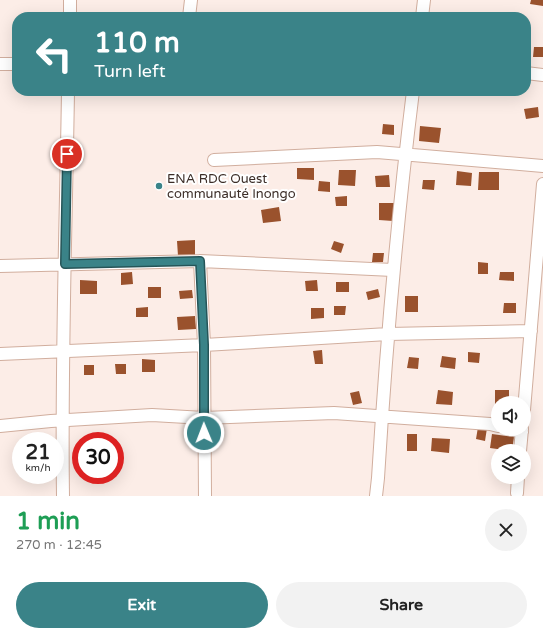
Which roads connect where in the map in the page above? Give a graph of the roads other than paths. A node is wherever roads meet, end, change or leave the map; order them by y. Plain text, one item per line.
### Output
1 (70, 0) edge
2 (191, 0) edge
3 (424, 0) edge
4 (70, 12) edge
5 (190, 12) edge
6 (423, 12) edge
7 (0, 64) edge
8 (12, 64) edge
9 (531, 74) edge
10 (543, 75) edge
11 (68, 96) edge
12 (413, 96) edge
13 (405, 155) junction
14 (214, 160) dead end
15 (543, 166) edge
16 (543, 184) edge
17 (200, 261) junction
18 (65, 264) junction
19 (0, 266) edge
20 (394, 270) junction
21 (531, 331) junction
22 (388, 334) junction
23 (204, 345) junction
24 (62, 350) junction
25 (0, 354) edge
26 (525, 396) edge
27 (382, 417) junction
28 (204, 418) junction
29 (62, 420) junction
30 (491, 424) edge
31 (0, 426) edge
32 (518, 484) edge
33 (517, 493) dead end
34 (64, 496) edge
35 (205, 496) edge
36 (376, 496) edge

1 - 4 street
2 - 5 street
3 - 6 street
7 - 8 street
9 - 10 street
11 - 18 street
12 - 13 street
13 - 14 street
13 - 15 street
13 - 20 street
16 - 21 street
17 - 18 street
17 - 20 street
17 - 23 street
18 - 19 street
18 - 24 street
20 - 22 street
21 - 22 street
21 - 26 street
22 - 23 street
22 - 27 street
23 - 24 street
23 - 28 street
24 - 25 street
24 - 29 street
27 - 28 street
27 - 30 street
27 - 36 street
28 - 29 street
28 - 35 street
29 - 31 street
29 - 34 street
32 - 33 street

